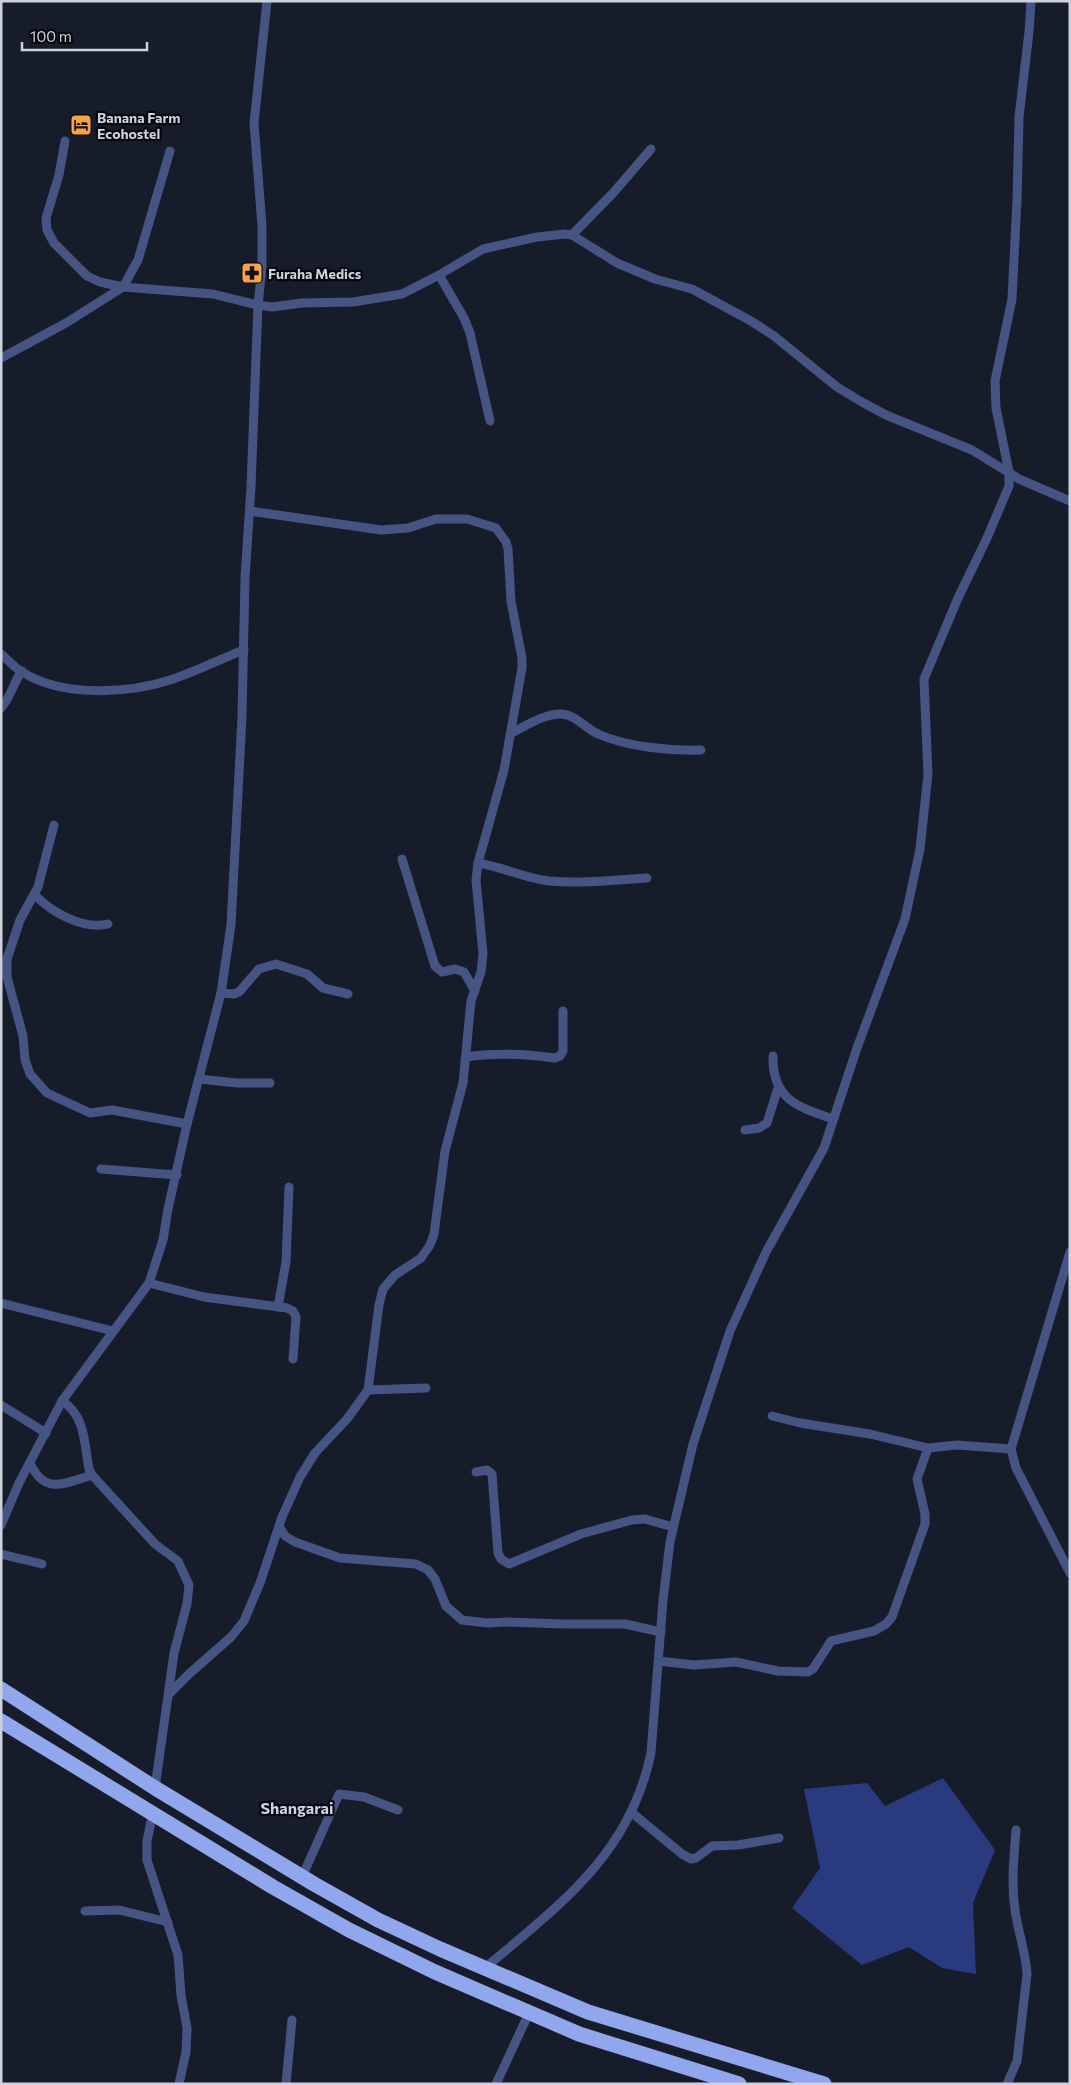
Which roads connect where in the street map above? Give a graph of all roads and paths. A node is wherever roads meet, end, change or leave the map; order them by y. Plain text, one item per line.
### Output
1 (267, 1) edge
2 (1031, 1) edge
3 (65, 140) dead end
4 (651, 149) dead end
5 (170, 151) dead end
6 (572, 235) junction
7 (439, 275) junction
8 (123, 287) junction
9 (258, 305) junction
10 (1, 358) edge
11 (490, 421) dead end
12 (1009, 472) junction
13 (1070, 501) edge
14 (250, 511) junction
15 (244, 650) junction
16 (1, 654) edge
17 (22, 672) junction
18 (1, 708) edge
19 (511, 733) junction
20 (701, 750) dead end
21 (54, 825) dead end
22 (402, 859) dead end
23 (478, 863) junction
24 (647, 878) dead end
25 (35, 896) junction
26 (108, 924) dead end
27 (475, 991) junction
28 (221, 993) junction
29 (348, 994) dead end
30 (563, 1011) dead end
31 (772, 1056) dead end
32 (466, 1057) junction
33 (199, 1079) junction
34 (270, 1082) dead end
35 (778, 1088) junction
36 (833, 1119) junction
37 (187, 1124) junction
38 (745, 1130) dead end
39 (100, 1168) dead end
40 (177, 1175) junction
41 (289, 1186) dead end
42 (1070, 1252) edge
43 (149, 1283) junction
44 (1, 1303) edge
45 (278, 1306) junction
46 (114, 1331) junction
47 (293, 1359) dead end
48 (426, 1388) dead end
49 (368, 1390) junction
50 (62, 1402) junction
51 (1, 1405) edge
52 (772, 1416) dead end
53 (46, 1433) junction
54 (928, 1448) junction
55 (1010, 1449) junction
56 (30, 1463) junction
57 (476, 1472) dead end
58 (92, 1475) junction
59 (1, 1525) edge
60 (279, 1526) junction
61 (673, 1527) junction
62 (1, 1554) edge
63 (42, 1564) dead end
64 (1070, 1573) edge
65 (661, 1632) junction
66 (659, 1661) junction
67 (1, 1689) edge
68 (169, 1694) junction
69 (22, 1703) junction
70 (4, 1722) edge
71 (155, 1788) junction
72 (398, 1810) dead end
73 (153, 1812) junction
74 (631, 1812) junction
75 (1016, 1830) dead end
76 (779, 1838) dead end
77 (302, 1877) junction
78 (85, 1911) dead end
79 (168, 1922) junction
80 (485, 1968) junction
81 (529, 2013) junction
82 (292, 2020) dead end
83 (179, 2084) edge
84 (286, 2084) edge
85 (496, 2084) edge
86 (739, 2084) edge
87 (824, 2084) edge
88 (1007, 2084) edge

1 - 9 street
2 - 12 street
3 - 8 street
4 - 6 street
5 - 8 street
6 - 7 street
6 - 12 street
7 - 9 street
7 - 11 street
8 - 9 street
8 - 10 street
9 - 14 street
12 - 13 street
12 - 36 street
14 - 15 street
14 - 19 street
15 - 17 street
15 - 28 street
16 - 17 street
17 - 18 street
19 - 20 street
19 - 23 street
21 - 25 street
22 - 27 street
23 - 24 street
23 - 27 street
25 - 26 street
25 - 37 street
27 - 32 street
28 - 29 street
28 - 33 street
30 - 32 street
31 - 35 street
32 - 49 street
33 - 34 street
33 - 37 street
35 - 36 street
35 - 38 street
36 - 61 street
37 - 40 street
39 - 40 street
40 - 43 street
41 - 45 street
42 - 55 street
43 - 45 street
43 - 46 street
44 - 46 street
45 - 47 street
46 - 50 street
48 - 49 street
49 - 60 street
50 - 53 street
50 - 58 street
51 - 53 street
52 - 54 street
53 - 56 street
54 - 55 street
54 - 66 street
55 - 64 street
56 - 58 street
56 - 59 street
57 - 61 street
58 - 68 street
60 - 65 street
60 - 68 street
61 - 65 street
62 - 63 street
65 - 66 street
66 - 74 street
67 - 69 highway
68 - 71 street
69 - 70 highway
69 - 71 highway
70 - 73 highway
71 - 77 highway
72 - 77 street
73 - 79 street
73 - 81 highway
74 - 76 street
74 - 80 street
75 - 88 street
77 - 80 highway
78 - 79 street
79 - 83 street
80 - 87 highway
81 - 85 street
81 - 86 highway
82 - 84 street

